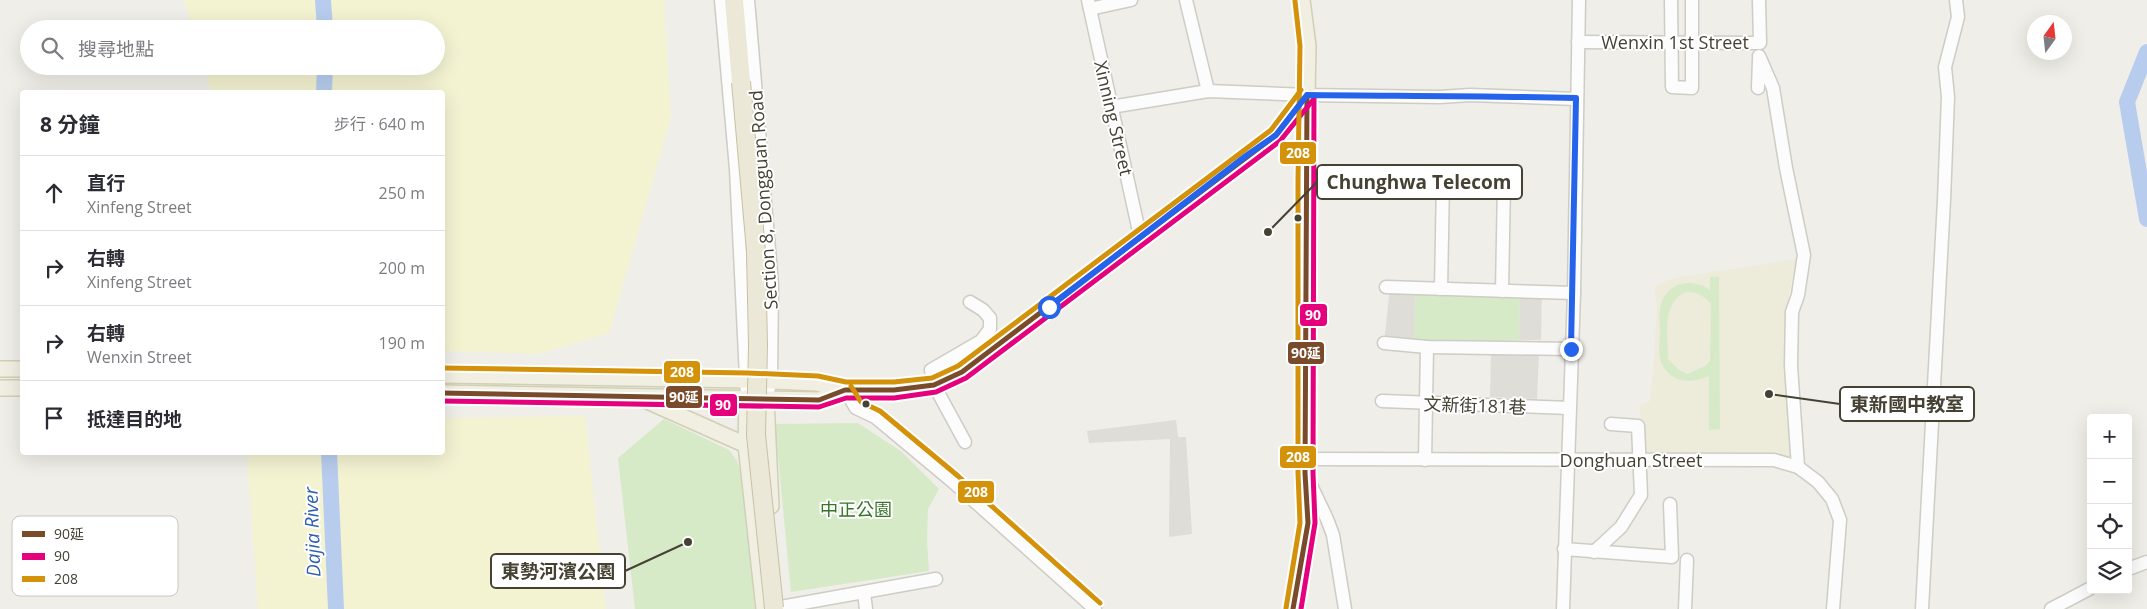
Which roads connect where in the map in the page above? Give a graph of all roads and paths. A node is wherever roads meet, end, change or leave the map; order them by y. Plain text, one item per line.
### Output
1 (721, 0) edge
2 (734, 0) edge
3 (748, 0) edge
4 (1131, 0) edge
5 (1186, 0) edge
6 (1302, 0) edge
7 (1579, 0) edge
8 (1671, 0) edge
9 (1692, 0) edge
10 (1759, 0) edge
11 (1956, 0) edge
12 (1089, 5) edge
13 (1578, 42) junction
14 (1671, 42) junction
15 (1692, 42) junction
16 (1760, 43) junction
17 (1759, 56) junction
18 (1758, 88) dead end
19 (1208, 91) junction
20 (1307, 95) junction
21 (1576, 98) junction
22 (1111, 107) junction
23 (1443, 182) dead end
24 (1504, 182) dead end
25 (1140, 236) junction
26 (1386, 287) dead end
27 (1441, 289) junction
28 (1502, 291) junction
29 (1574, 293) junction
30 (970, 302) dead end
31 (1384, 344) dead end
32 (1427, 347) junction
33 (1571, 349) junction
34 (0, 369) edge
35 (20, 369) edge
36 (445, 375) edge
37 (748, 380) junction
38 (771, 381) junction
39 (934, 385) junction
40 (0, 388) edge
41 (20, 388) edge
42 (845, 390) junction
43 (445, 393) edge
44 (639, 398) junction
45 (747, 398) junction
46 (766, 399) junction
47 (1382, 401) dead end
48 (1426, 404) junction
49 (1569, 408) junction
50 (1611, 424) dead end
51 (965, 442) dead end
52 (746, 445) junction
53 (1305, 459) junction
54 (1425, 460) junction
55 (1567, 460) junction
56 (1640, 460) junction
57 (1798, 468) junction
58 (1304, 472) junction
59 (1670, 504) dead end
60 (771, 507) junction
61 (754, 509) junction
62 (1564, 549) junction
63 (1594, 552) junction
64 (1687, 560) dead end
65 (2147, 562) edge
66 (2132, 568) edge
67 (936, 579) dead end
68 (2087, 590) edge
69 (864, 593) junction
70 (775, 608) edge
71 (866, 609) edge
72 (1095, 609) edge
73 (1292, 609) edge
74 (1345, 609) edge
75 (1563, 609) edge
76 (1686, 609) edge
77 (1833, 609) edge
78 (1922, 609) edge
79 (2050, 609) edge

1 - 37 street, Section 8, Dongguan Road
2 - 70 highway, bridge
3 - 38 street, Section 8, Dongguan Road
4 - 12 street
5 - 19 street
6 - 20 main road
7 - 13 street
8 - 14 street
9 - 15 street
10 - 16 street, Wenxin 1st Street
11 - 78 street
12 - 22 street, Xinning Street
13 - 14 street, Wenxin 1st Street
13 - 21 street
14 - 15 street, Wenxin 1st Street
14 - 15 street
15 - 16 street, Wenxin 1st Street
16 - 17 street
17 - 18 street
17 - 57 street
19 - 20 street
19 - 22 street
20 - 21 street
20 - 25 main road
20 - 53 street
21 - 29 street
22 - 25 street, Xinning Street
23 - 27 street
24 - 28 street
25 - 39 main road
26 - 27 street
27 - 28 street
28 - 29 street
29 - 33 street
30 - 39 street
31 - 32 street
32 - 33 street
32 - 48 street
33 - 49 street
34 - 35 main road
36 - 37 main road
37 - 38 main road
37 - 45 street, Section 8, Dongguan Road
38 - 42 main road
38 - 46 street, Section 8, Dongguan Road
39 - 42 main road
39 - 51 street
40 - 41 main road
42 - 46 main road
42 - 72 street
43 - 44 main road
44 - 45 main road
44 - 52 main road
45 - 46 main road
45 - 52 main road
46 - 60 main road
47 - 48 street, 文新街181巷
48 - 49 street, 文新街181巷
48 - 54 street
49 - 55 street
50 - 56 street
52 - 61 main road
53 - 54 street, Donghuan Street
53 - 58 street
54 - 55 street, Donghuan Street
55 - 56 street, Donghuan Street
55 - 62 street
56 - 57 street, Donghuan Street
56 - 63 street
57 - 77 street, Donghuan Street
58 - 73 street
58 - 74 street
59 - 63 street
60 - 61 main road
60 - 70 main road
61 - 70 main road
62 - 63 street
62 - 75 street
64 - 76 street
65 - 66 street
67 - 69 street
68 - 79 street
69 - 70 street
69 - 71 street

